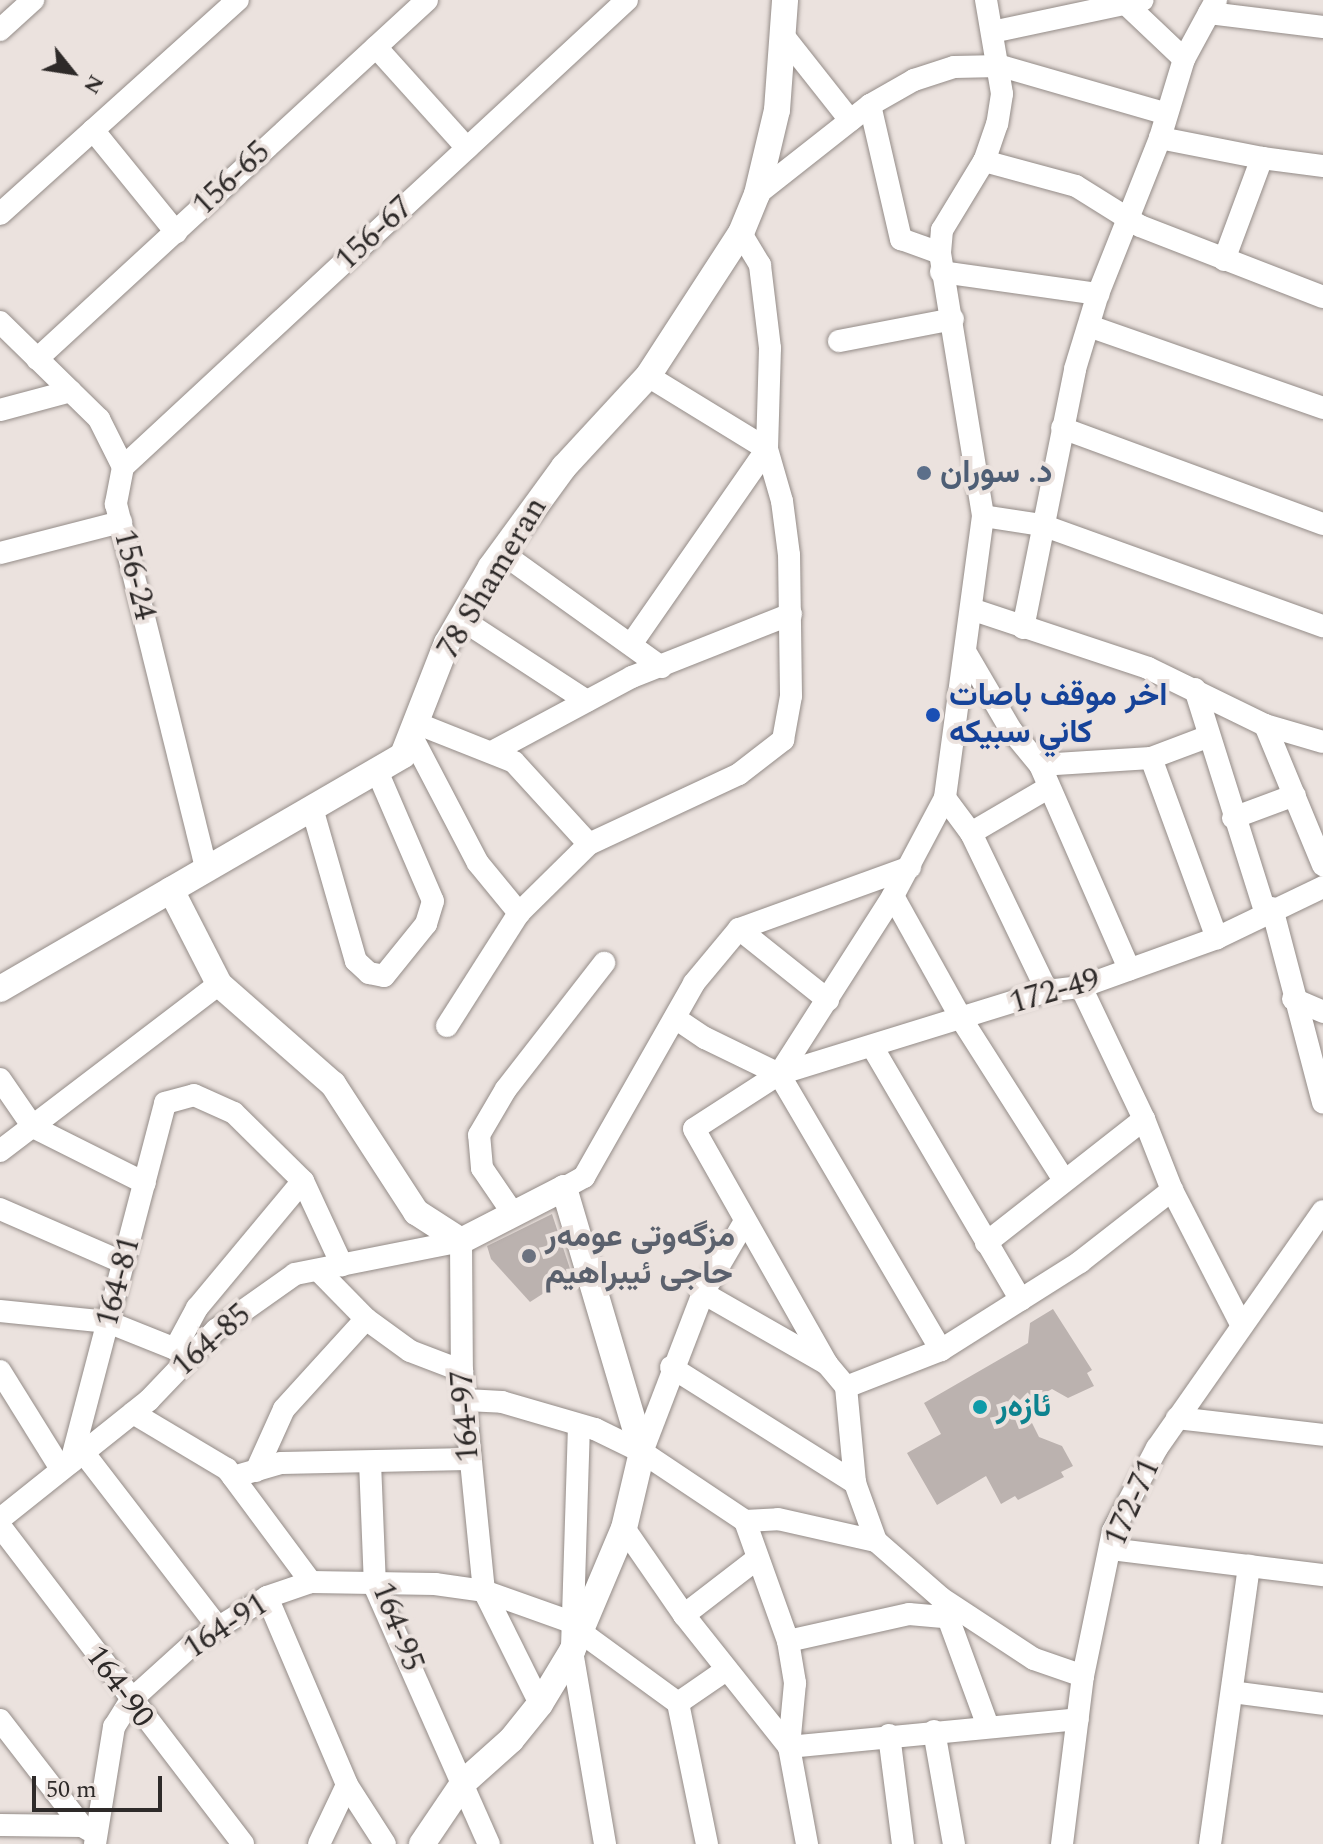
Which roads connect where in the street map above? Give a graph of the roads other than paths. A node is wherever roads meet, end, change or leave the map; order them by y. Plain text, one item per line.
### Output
1 (33, 0) edge
2 (238, 0) edge
3 (427, 0) edge
4 (627, 0) edge
5 (785, 0) edge
6 (986, 0) edge
7 (1134, 2) edge
8 (1212, 7) edge
9 (1323, 27) edge
10 (0, 30) edge
11 (992, 32) junction
12 (782, 34) junction
13 (376, 47) junction
14 (1184, 59) junction
15 (997, 67) junction
16 (870, 105) junction
17 (1164, 113) junction
18 (850, 120) junction
19 (93, 130) junction
20 (1160, 138) junction
21 (467, 148) junction
22 (1262, 158) junction
23 (984, 161) junction
24 (1323, 166) edge
25 (757, 194) junction
26 (0, 214) edge
27 (1128, 219) junction
28 (176, 232) junction
29 (741, 233) junction
30 (1224, 260) junction
31 (940, 262) junction
32 (1098, 294) junction
33 (1323, 297) edge
34 (953, 319) junction
35 (0, 322) edge
36 (1089, 326) junction
37 (839, 341) dead end
38 (37, 359) junction
39 (648, 376) junction
40 (71, 391) junction
41 (1323, 408) edge
42 (0, 410) edge
43 (1062, 428) junction
44 (767, 449) junction
45 (123, 467) junction
46 (983, 516) junction
47 (121, 522) junction
48 (1323, 524) edge
49 (1042, 525) junction
50 (0, 553) edge
51 (502, 553) junction
52 (974, 610) junction
53 (791, 614) junction
54 (461, 619) junction
55 (1323, 626) edge
56 (1023, 628) junction
57 (632, 643) junction
58 (966, 653) junction
59 (661, 667) junction
60 (1195, 689) junction
61 (587, 701) junction
62 (1265, 725) junction
63 (414, 729) junction
64 (1207, 737) junction
65 (1323, 742) edge
66 (492, 752) junction
67 (1151, 758) junction
68 (1040, 765) junction
69 (377, 771) junction
70 (1048, 788) junction
71 (1295, 795) junction
72 (945, 798) junction
73 (312, 808) junction
74 (1233, 818) junction
75 (971, 833) junction
76 (589, 844) junction
77 (1323, 865) edge
78 (910, 867) junction
79 (206, 869) junction
80 (1323, 887) edge
81 (171, 890) junction
82 (893, 896) junction
83 (1268, 910) junction
84 (519, 913) junction
85 (739, 929) junction
86 (1217, 938) junction
87 (604, 963) dead end
88 (1129, 969) junction
89 (219, 984) junction
90 (1081, 987) junction
91 (0, 989) edge
92 (1047, 991) junction
93 (1293, 999) junction
94 (828, 1000) junction
95 (1323, 1012) edge
96 (675, 1018) junction
97 (962, 1020) junction
98 (447, 1026) dead end
99 (873, 1048) junction
100 (779, 1074) junction
101 (0, 1079) edge
102 (1323, 1102) edge
103 (1144, 1119) junction
104 (33, 1127) junction
105 (0, 1151) edge
106 (1064, 1180) junction
107 (303, 1181) junction
108 (145, 1183) junction
109 (564, 1188) junction
110 (1172, 1190) junction
111 (0, 1209) edge
112 (1323, 1211) edge
113 (512, 1212) junction
114 (745, 1221) junction
115 (461, 1241) junction
116 (986, 1243) junction
117 (124, 1263) junction
118 (342, 1265) junction
119 (318, 1270) junction
120 (703, 1293) junction
121 (1021, 1300) junction
122 (0, 1311) edge
123 (366, 1319) junction
124 (108, 1322) junction
125 (1241, 1324) junction
126 (941, 1350) junction
127 (184, 1352) junction
128 (827, 1364) junction
129 (671, 1367) junction
130 (0, 1371) edge
131 (462, 1371) junction
132 (846, 1387) junction
133 (466, 1400) junction
134 (133, 1413) junction
135 (1177, 1418) junction
136 (579, 1425) junction
137 (1323, 1435) edge
138 (642, 1452) junction
139 (469, 1459) junction
140 (72, 1461) junction
141 (370, 1462) junction
142 (256, 1471) junction
143 (233, 1477) junction
144 (855, 1483) junction
145 (0, 1519) edge
146 (745, 1521) junction
147 (0, 1526) edge
148 (624, 1528) junction
149 (876, 1541) junction
150 (1110, 1549) junction
151 (758, 1558) junction
152 (1249, 1566) junction
153 (1323, 1575) edge
154 (311, 1582) junction
155 (375, 1587) junction
156 (484, 1591) junction
157 (267, 1597) junction
158 (944, 1608) junction
159 (684, 1615) junction
160 (218, 1627) junction
161 (575, 1635) junction
162 (788, 1641) junction
163 (726, 1670) junction
164 (1083, 1676) junction
165 (1232, 1692) junction
166 (130, 1701) junction
167 (678, 1703) junction
168 (540, 1704) junction
169 (1323, 1704) edge
170 (1078, 1719) junction
171 (0, 1720) edge
172 (988, 1726) junction
173 (934, 1731) junction
174 (889, 1735) junction
175 (789, 1747) junction
176 (464, 1782) junction
177 (347, 1785) junction
178 (0, 1825) edge
179 (92, 1835) edge
180 (243, 1844) edge
181 (319, 1844) edge
182 (385, 1844) edge
183 (422, 1844) edge
184 (489, 1844) edge
185 (605, 1844) edge
186 (707, 1844) edge
187 (807, 1844) edge
188 (903, 1844) edge
189 (954, 1844) edge
190 (1062, 1844) edge
191 (1210, 1844) edge

1 - 10 street
2 - 19 street
3 - 13 street, 156-65
4 - 21 street, 156-67
5 - 12 street, 78 Shameran
6 - 11 street
7 - 11 street
7 - 14 street
8 - 9 street
8 - 14 street
11 - 15 street
12 - 18 street
12 - 25 street, 78 Shameran
13 - 21 street
13 - 28 street, 156-65
14 - 17 street
15 - 16 street
15 - 17 street
15 - 23 street
16 - 18 street
16 - 31 street
17 - 20 street
18 - 25 street
19 - 26 street
19 - 28 street
20 - 22 street
20 - 27 street
21 - 45 street, 156-67
22 - 24 street
22 - 30 street
23 - 27 street
23 - 31 street
25 - 29 street, 78 Shameran
27 - 30 street
27 - 32 street
28 - 38 street, 156-65
29 - 39 street, 78 Shameran
29 - 44 street
30 - 33 street
31 - 32 street
31 - 34 street
32 - 36 street
34 - 37 street
34 - 46 street
35 - 38 street
36 - 41 street
36 - 43 street
38 - 40 street
39 - 44 street
39 - 51 street, 78 Shameran
40 - 42 street
40 - 45 street
43 - 48 street
43 - 49 street
44 - 53 street
44 - 57 street
45 - 47 street, 156-24
46 - 49 street
46 - 52 street
47 - 50 street
47 - 79 street, 156-24
49 - 55 street
49 - 56 street
51 - 54 street, 78 Shameran
51 - 57 street
52 - 56 street
52 - 58 street
53 - 59 street
53 - 76 street
54 - 61 street
54 - 63 street, 78 Shameran
56 - 60 street
57 - 59 street
58 - 68 street
58 - 72 street
59 - 61 street
60 - 62 street
60 - 64 street
61 - 66 street
62 - 65 street
62 - 71 street
63 - 66 street
63 - 69 street, 78 Shameran
63 - 84 street
64 - 67 street
64 - 74 street
66 - 76 street
67 - 68 street
67 - 86 street
68 - 70 street
69 - 73 street, 78 Shameran
69 - 73 street
70 - 75 street
70 - 88 street
71 - 74 street
71 - 77 street
72 - 75 street
72 - 78 street
73 - 79 street, 78 Shameran
74 - 83 street
75 - 92 street
76 - 84 street
78 - 82 street
78 - 85 street
79 - 81 street, 78 Shameran
80 - 83 street, 172-49
81 - 89 street
81 - 91 street, 78 Shameran
82 - 94 street
82 - 97 street
83 - 86 street, 172-49
83 - 93 street
84 - 98 street
85 - 94 street
85 - 96 street
86 - 88 street, 172-49
87 - 113 street
88 - 90 street, 172-49
89 - 104 street
89 - 115 street
90 - 92 street, 172-49
90 - 103 street
92 - 97 street, 172-49
93 - 95 street
93 - 102 street
94 - 100 street
96 - 100 street
96 - 109 street
97 - 99 street, 172-49
97 - 106 street
99 - 100 street, 172-49
99 - 116 street
100 - 114 street
100 - 126 street
101 - 104 street
103 - 106 street
103 - 110 street
104 - 105 street
104 - 108 street
106 - 116 street
107 - 108 street, 164-81
107 - 118 street
107 - 127 street
108 - 117 street, 164-81
109 - 113 street
109 - 138 street
110 - 121 street
110 - 125 street
111 - 117 street
112 - 125 street, 172-71
113 - 115 street
114 - 120 street
114 - 128 street
115 - 118 street, 164-85
115 - 131 street, 164-97
116 - 121 street
117 - 124 street, 164-81
118 - 119 street, 164-85
119 - 123 street
119 - 127 street, 164-85
120 - 128 street
120 - 129 street
121 - 126 street
122 - 124 street
123 - 131 street
123 - 142 street
124 - 127 street
124 - 140 street, 164-81
125 - 135 street, 172-71
126 - 132 street
127 - 134 street, 164-85
128 - 132 street
129 - 138 street
129 - 144 street
130 - 140 street
131 - 133 street, 164-97
132 - 144 street
133 - 136 street
133 - 139 street, 164-97
134 - 140 street, 164-85
134 - 143 street
135 - 137 street
135 - 150 street, 172-71
136 - 138 street
136 - 161 street
138 - 146 street
138 - 148 street
139 - 141 street
139 - 156 street, 164-97
140 - 145 street, 164-85
140 - 160 street
141 - 142 street
141 - 155 street, 164-95
142 - 143 street
143 - 154 street
144 - 149 street
146 - 149 street
146 - 151 street
147 - 166 street, 164-90
148 - 159 street
148 - 161 street
149 - 158 street
150 - 152 street
150 - 164 street, 172-71
151 - 159 street
151 - 162 street
152 - 153 street
152 - 165 street
154 - 155 street, 164-91
154 - 157 street, 164-91
155 - 156 street, 164-91
155 - 176 street, 164-95
156 - 161 street, 164-91
156 - 168 street, 164-97
157 - 160 street, 164-91
157 - 177 street
158 - 162 street
158 - 164 street
158 - 172 street
159 - 163 street
160 - 166 street, 164-91
161 - 167 street, 164-91
161 - 168 street
161 - 185 street
162 - 175 street
163 - 167 street
163 - 175 street
164 - 170 street, 172-71
165 - 169 street
165 - 191 street
166 - 179 street, 164-91
166 - 180 street, 164-90
167 - 186 street
168 - 176 street
170 - 172 street
170 - 190 street, 172-71
171 - 179 street
172 - 173 street
173 - 174 street
173 - 189 street
174 - 175 street
174 - 188 street
175 - 187 street
176 - 183 street
176 - 184 street, 164-95
177 - 181 street
177 - 182 street
178 - 179 street

